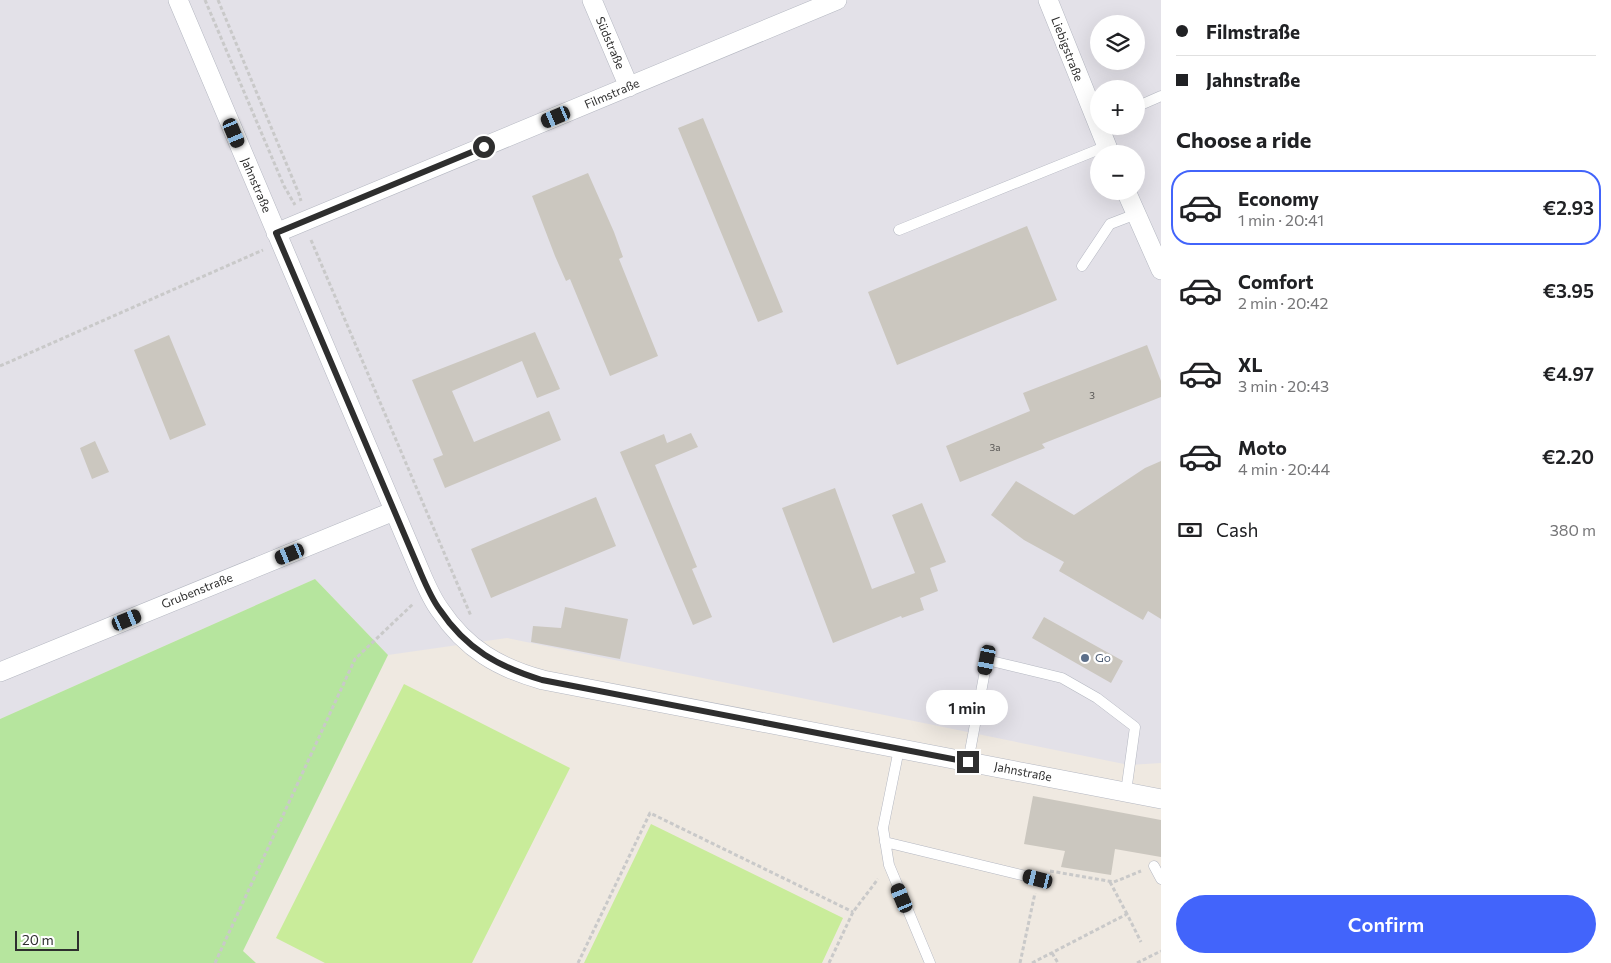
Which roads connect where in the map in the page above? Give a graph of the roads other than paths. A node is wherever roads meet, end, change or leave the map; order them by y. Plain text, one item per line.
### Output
1 (178, 0) edge
2 (592, 0) edge
3 (837, 0) edge
4 (1048, 0) edge
5 (628, 87) junction
6 (1161, 96) edge
7 (1090, 103) edge
8 (1145, 103) edge
9 (1090, 157) edge
10 (1130, 200) edge
11 (1136, 214) junction
12 (899, 230) dead end
13 (278, 238) junction
14 (1082, 266) dead end
15 (1161, 270) edge
16 (394, 511) junction
17 (0, 672) edge
18 (899, 749) junction
19 (968, 762) junction
20 (1126, 792) junction
21 (1161, 799) edge
22 (885, 842) junction
23 (1154, 866) road end
24 (1038, 879) road end
25 (1161, 879) edge
26 (930, 963) edge

1 - 13 street, Jahnstraße
2 - 5 street, Südstraße
3 - 5 street, Filmstraße
4 - 7 street, Liebigstraße
5 - 13 street, Filmstraße
6 - 8 lane
9 - 12 lane
10 - 11 street
11 - 14 lane
11 - 15 street
13 - 16 street, Jahnstraße
16 - 17 street, Grubenstraße
16 - 18 street, Jahnstraße
18 - 19 street, Jahnstraße
18 - 22 lane
19 - 20 street, Jahnstraße
19 - 20 lane
20 - 21 street, Jahnstraße
22 - 24 lane
22 - 26 lane
23 - 25 lane

